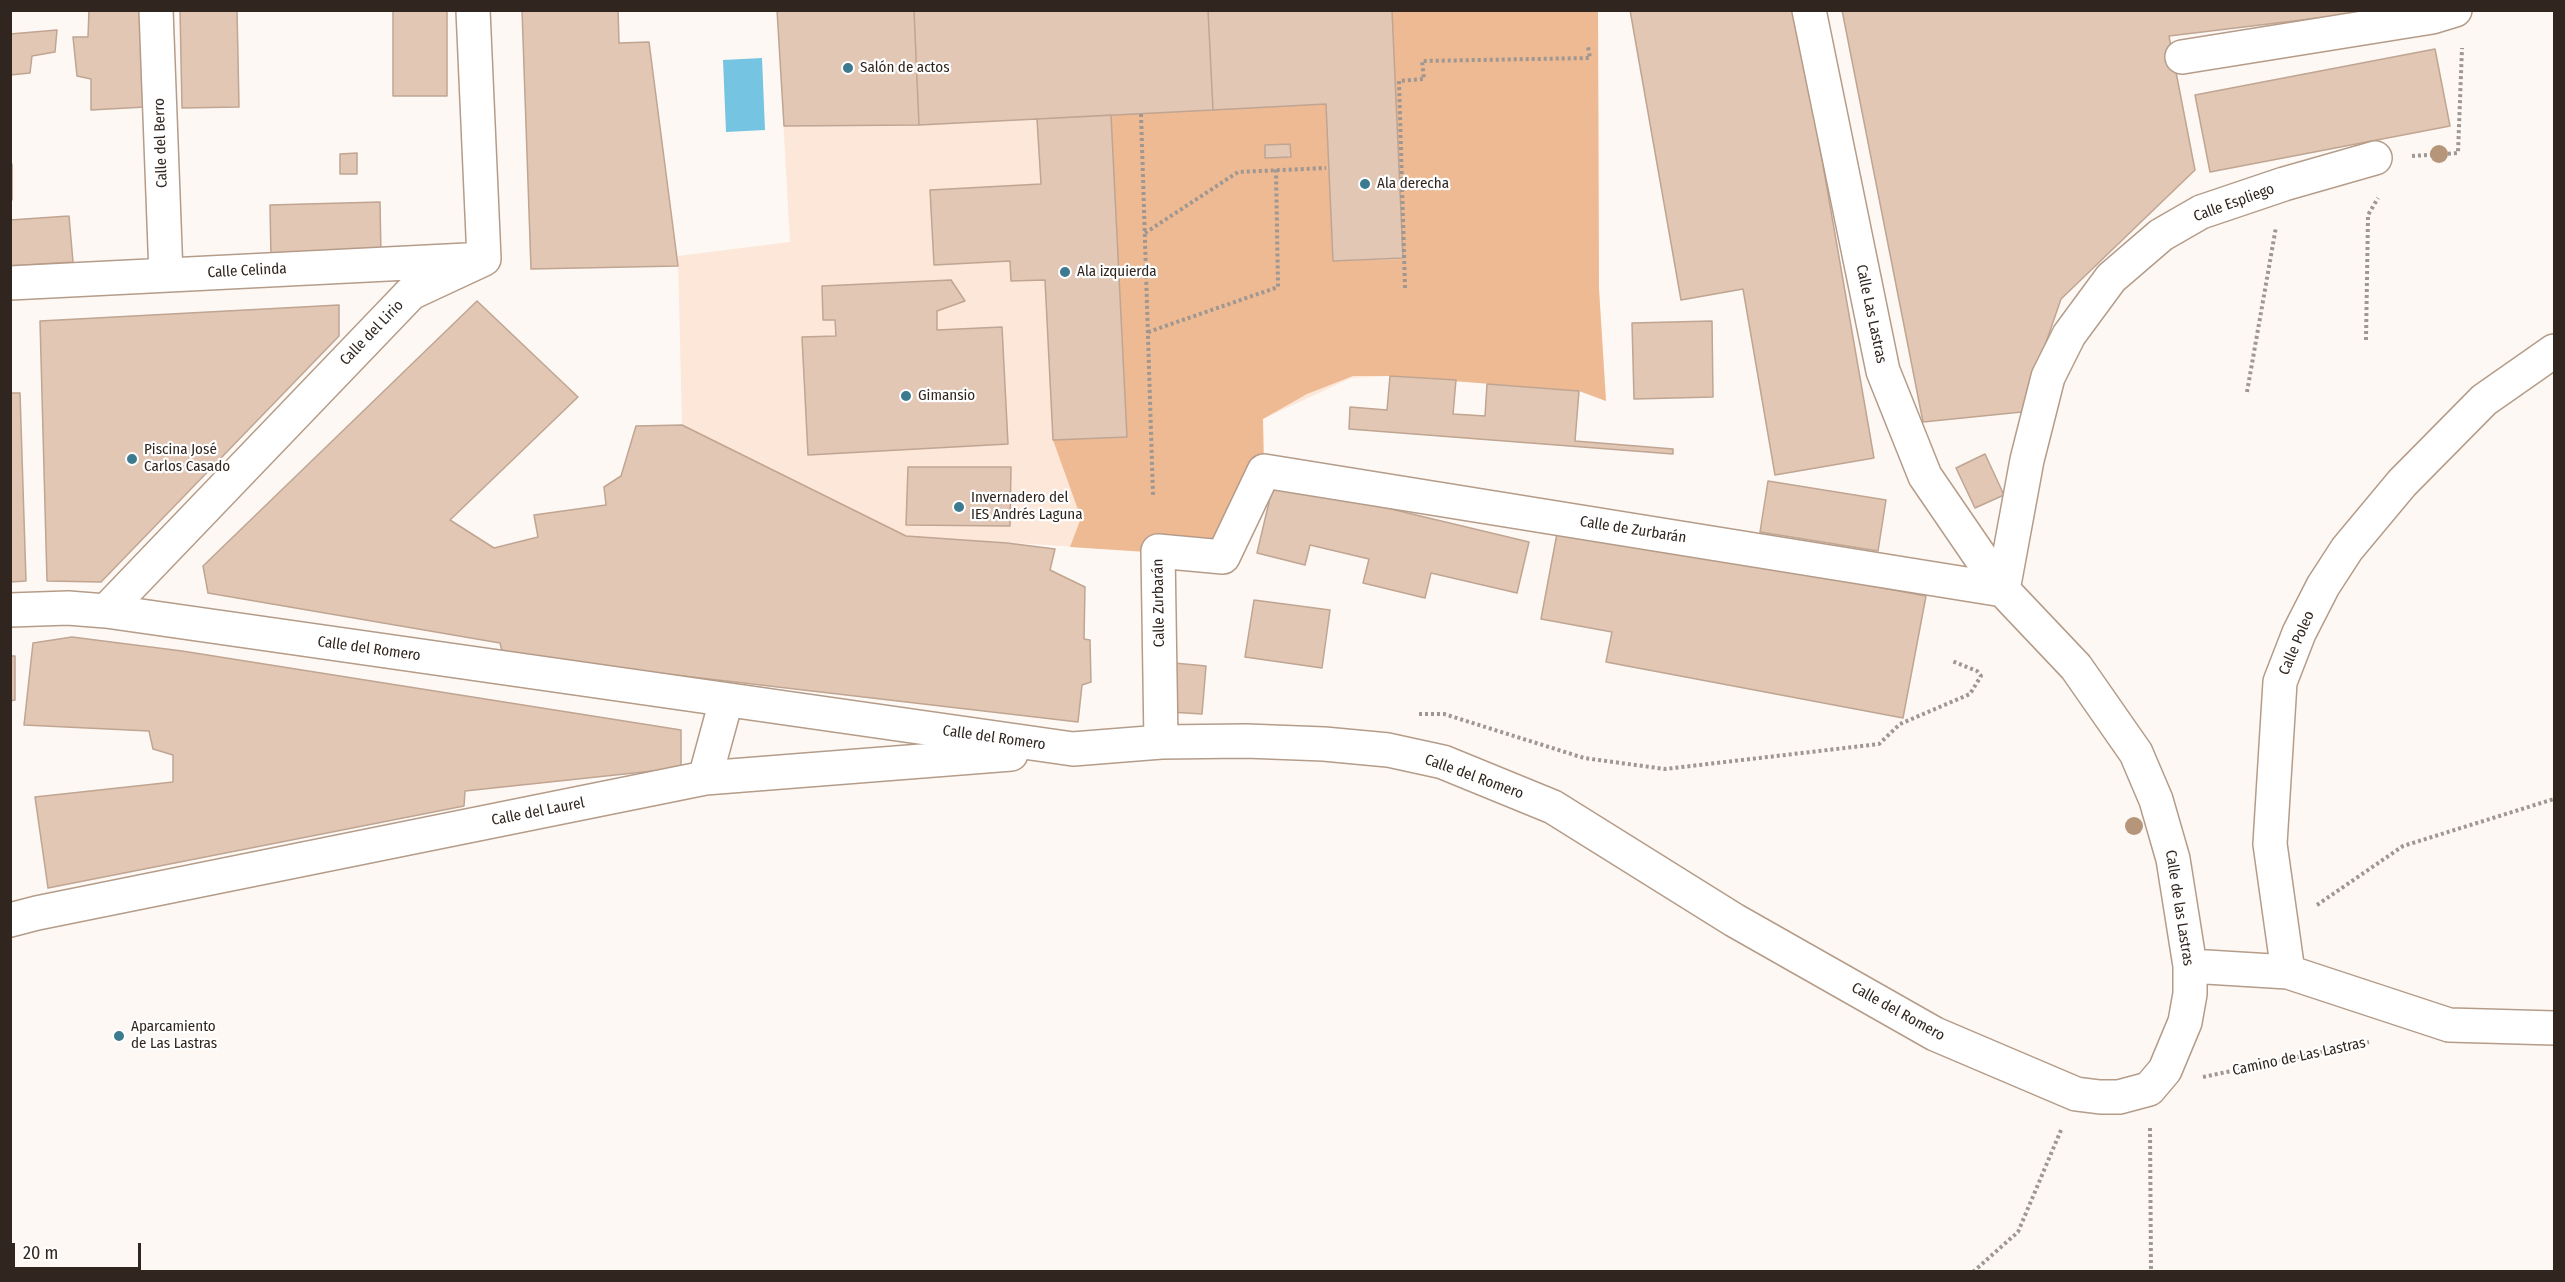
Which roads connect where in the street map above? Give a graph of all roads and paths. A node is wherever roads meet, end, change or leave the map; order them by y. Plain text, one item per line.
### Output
1 (156, 10) edge
2 (473, 10) edge
3 (1809, 10) edge
4 (2455, 10) edge
5 (1588, 47) dead end
6 (2462, 48) dead end
7 (2182, 57) dead end
8 (1141, 114) dead end
9 (2375, 158) joint
10 (1326, 168) dead end
11 (1276, 169) junction
12 (2284, 184) junction
13 (2379, 196) dead end
14 (1145, 233) junction
15 (484, 259) junction
16 (166, 275) junction
17 (10, 283) edge
18 (1405, 288) dead end
19 (1148, 332) junction
20 (2366, 340) dead end
21 (2554, 351) edge
22 (2247, 392) dead end
23 (1264, 471) joint
24 (1153, 495) dead end
25 (2003, 590) junction
26 (10, 610) edge
27 (106, 611) junction
28 (1952, 661) dead end
29 (726, 701) junction
30 (1412, 714) dead end
31 (1161, 742) junction
32 (1073, 749) junction
33 (705, 778) junction
34 (2554, 799) edge
35 (10, 920) edge
36 (2282, 929) junction
37 (2190, 966) junction
38 (2288, 972) junction
39 (2554, 1028) edge
40 (2380, 1040) dead end
41 (2149, 1089) junction
42 (2076, 1094) junction
43 (1973, 1272) edge
44 (2151, 1272) edge

1 - 16 street, Calle del Berro
2 - 15 street
3 - 25 street, Calle Las Lastras
4 - 7 street
5 - 18 path
6 - 9 path
8 - 14 path
9 - 12 street, Calle Espliego
10 - 11 path
11 - 14 path
11 - 19 path
12 - 22 path
12 - 25 street, Calle Espliego
13 - 20 path
14 - 19 path
15 - 16 street, Calle Celinda
15 - 27 street, Calle del Lirio
16 - 17 street, Calle Celinda
19 - 24 path
21 - 36 street, Calle Poleo
23 - 25 street, Calle de Zurbarán
23 - 31 street, Calle Zurbarán
25 - 37 street, Calle de las Lastras
26 - 27 street, Calle del Romero
27 - 29 street, Calle del Romero
28 - 30 path
29 - 32 street, Calle del Romero
29 - 33 street
31 - 32 street, Calle del Romero
31 - 42 street, Calle del Romero
32 - 33 street, Calle del Laurel
33 - 35 street, Calle del Laurel
34 - 36 path
36 - 38 street, Calle Poleo
37 - 38 street
37 - 41 street, Calle de las Lastras
38 - 39 street
40 - 41 path, Camino de Las Lastras
41 - 42 street, Calle del Romero
41 - 44 path
42 - 43 path

